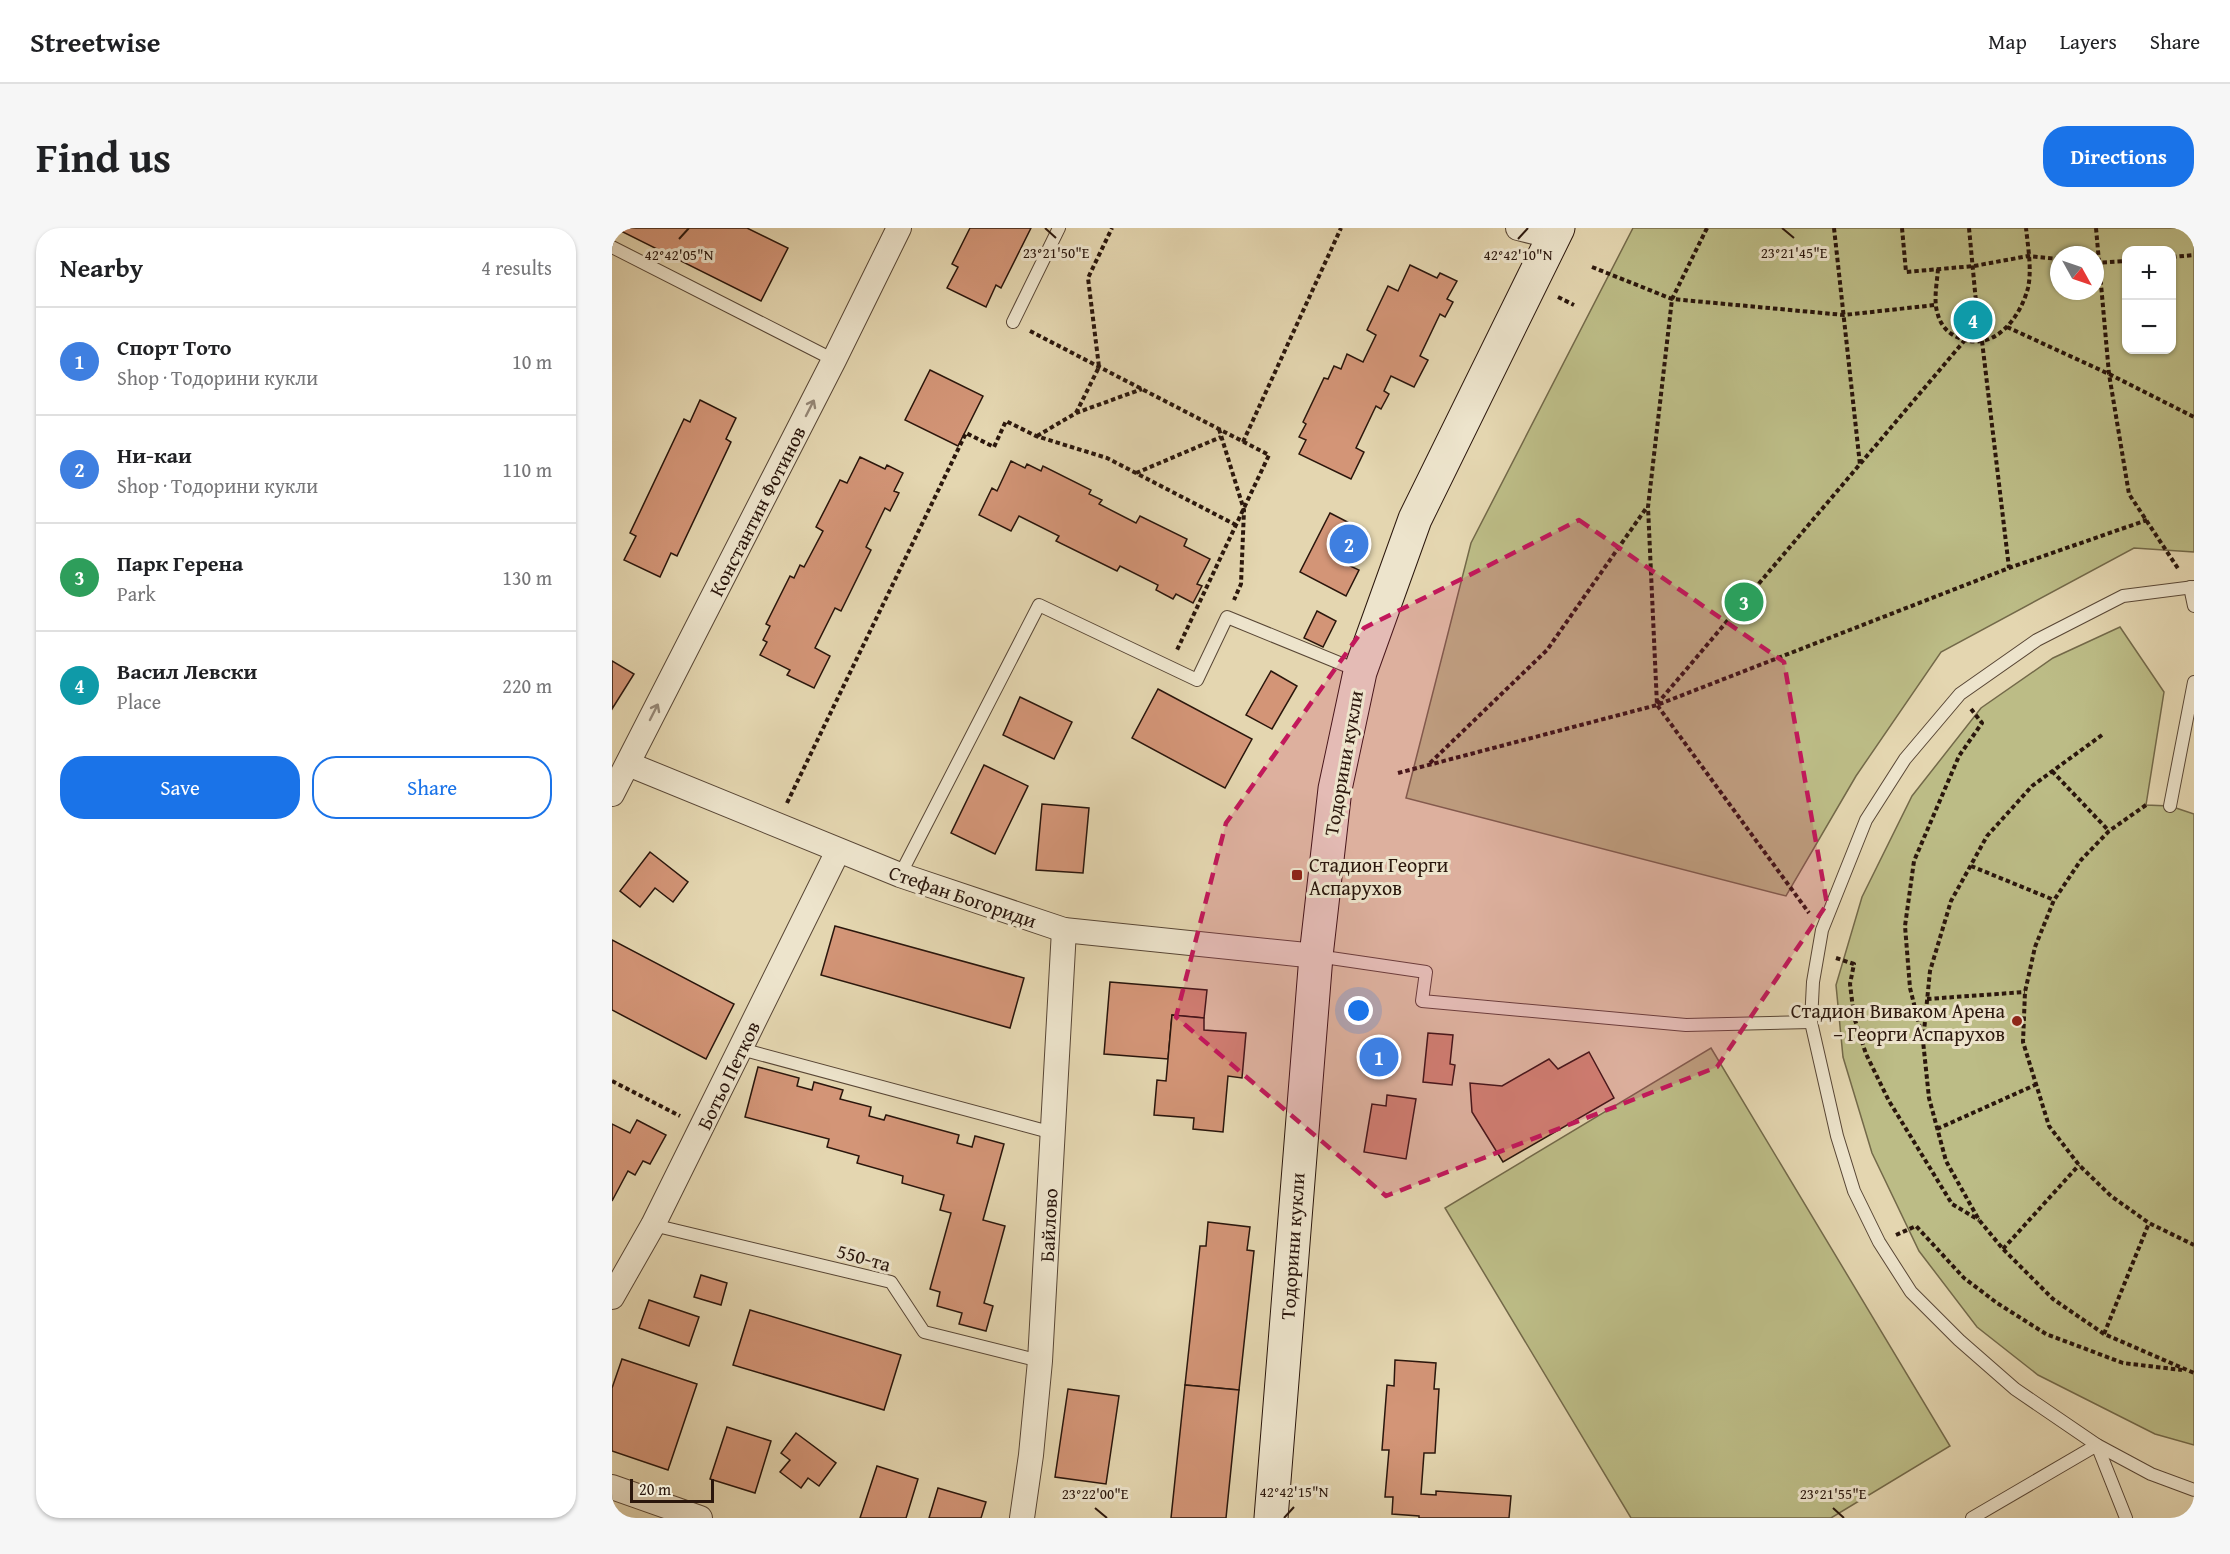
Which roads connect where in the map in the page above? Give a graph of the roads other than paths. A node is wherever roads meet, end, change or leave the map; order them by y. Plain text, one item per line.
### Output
1 (899, 228) edge
2 (1059, 228) edge
3 (1518, 228) edge
4 (1556, 232) edge
5 (612, 247) edge
6 (1013, 322) road end
7 (834, 360) junction
8 (2192, 587) edge
9 (2194, 606) edge
10 (1360, 672) junction
11 (2194, 682) edge
12 (628, 764) junction
13 (612, 794) edge
14 (2170, 806) dead end
15 (838, 851) junction
16 (900, 875) junction
17 (1064, 930) junction
18 (1316, 956) junction
19 (1811, 1022) junction
20 (741, 1049) junction
21 (1053, 1133) junction
22 (653, 1225) junction
23 (612, 1297) edge
24 (1040, 1361) junction
25 (2097, 1445) junction
26 (612, 1487) edge
27 (2194, 1490) edge
28 (700, 1518) edge
29 (1022, 1518) edge
30 (1271, 1518) edge
31 (1972, 1518) edge
32 (2126, 1518) edge

1 - 7 street, Константин Фотинов
2 - 6 lane
3 - 4 street
4 - 10 street, Тодорини кукли
5 - 7 lane
12 -> 7 street, Константин Фотинов
8 - 9 lane
8 - 19 lane
10 - 16 lane
10 - 18 street, Тодорини кукли
11 - 14 lane
12 - 13 street, Константин Фотинов
12 - 15 street, Стефан Богориди
15 - 16 street, Стефан Богориди
15 - 20 street, Ботьо Петков
16 - 17 street, Стефан Богориди
17 - 18 street, Стефан Богориди
17 - 21 street, Байлово
18 - 19 lane
18 - 30 street, Тодорини кукли
19 - 25 lane
20 - 21 lane
20 - 22 street, Ботьо Петков
21 - 24 street, Байлово
22 - 23 street, Ботьо Петков
22 - 24 lane, 550-та
24 - 29 street, Байлово
25 - 27 lane
25 - 31 lane
25 - 32 lane
26 - 28 street

